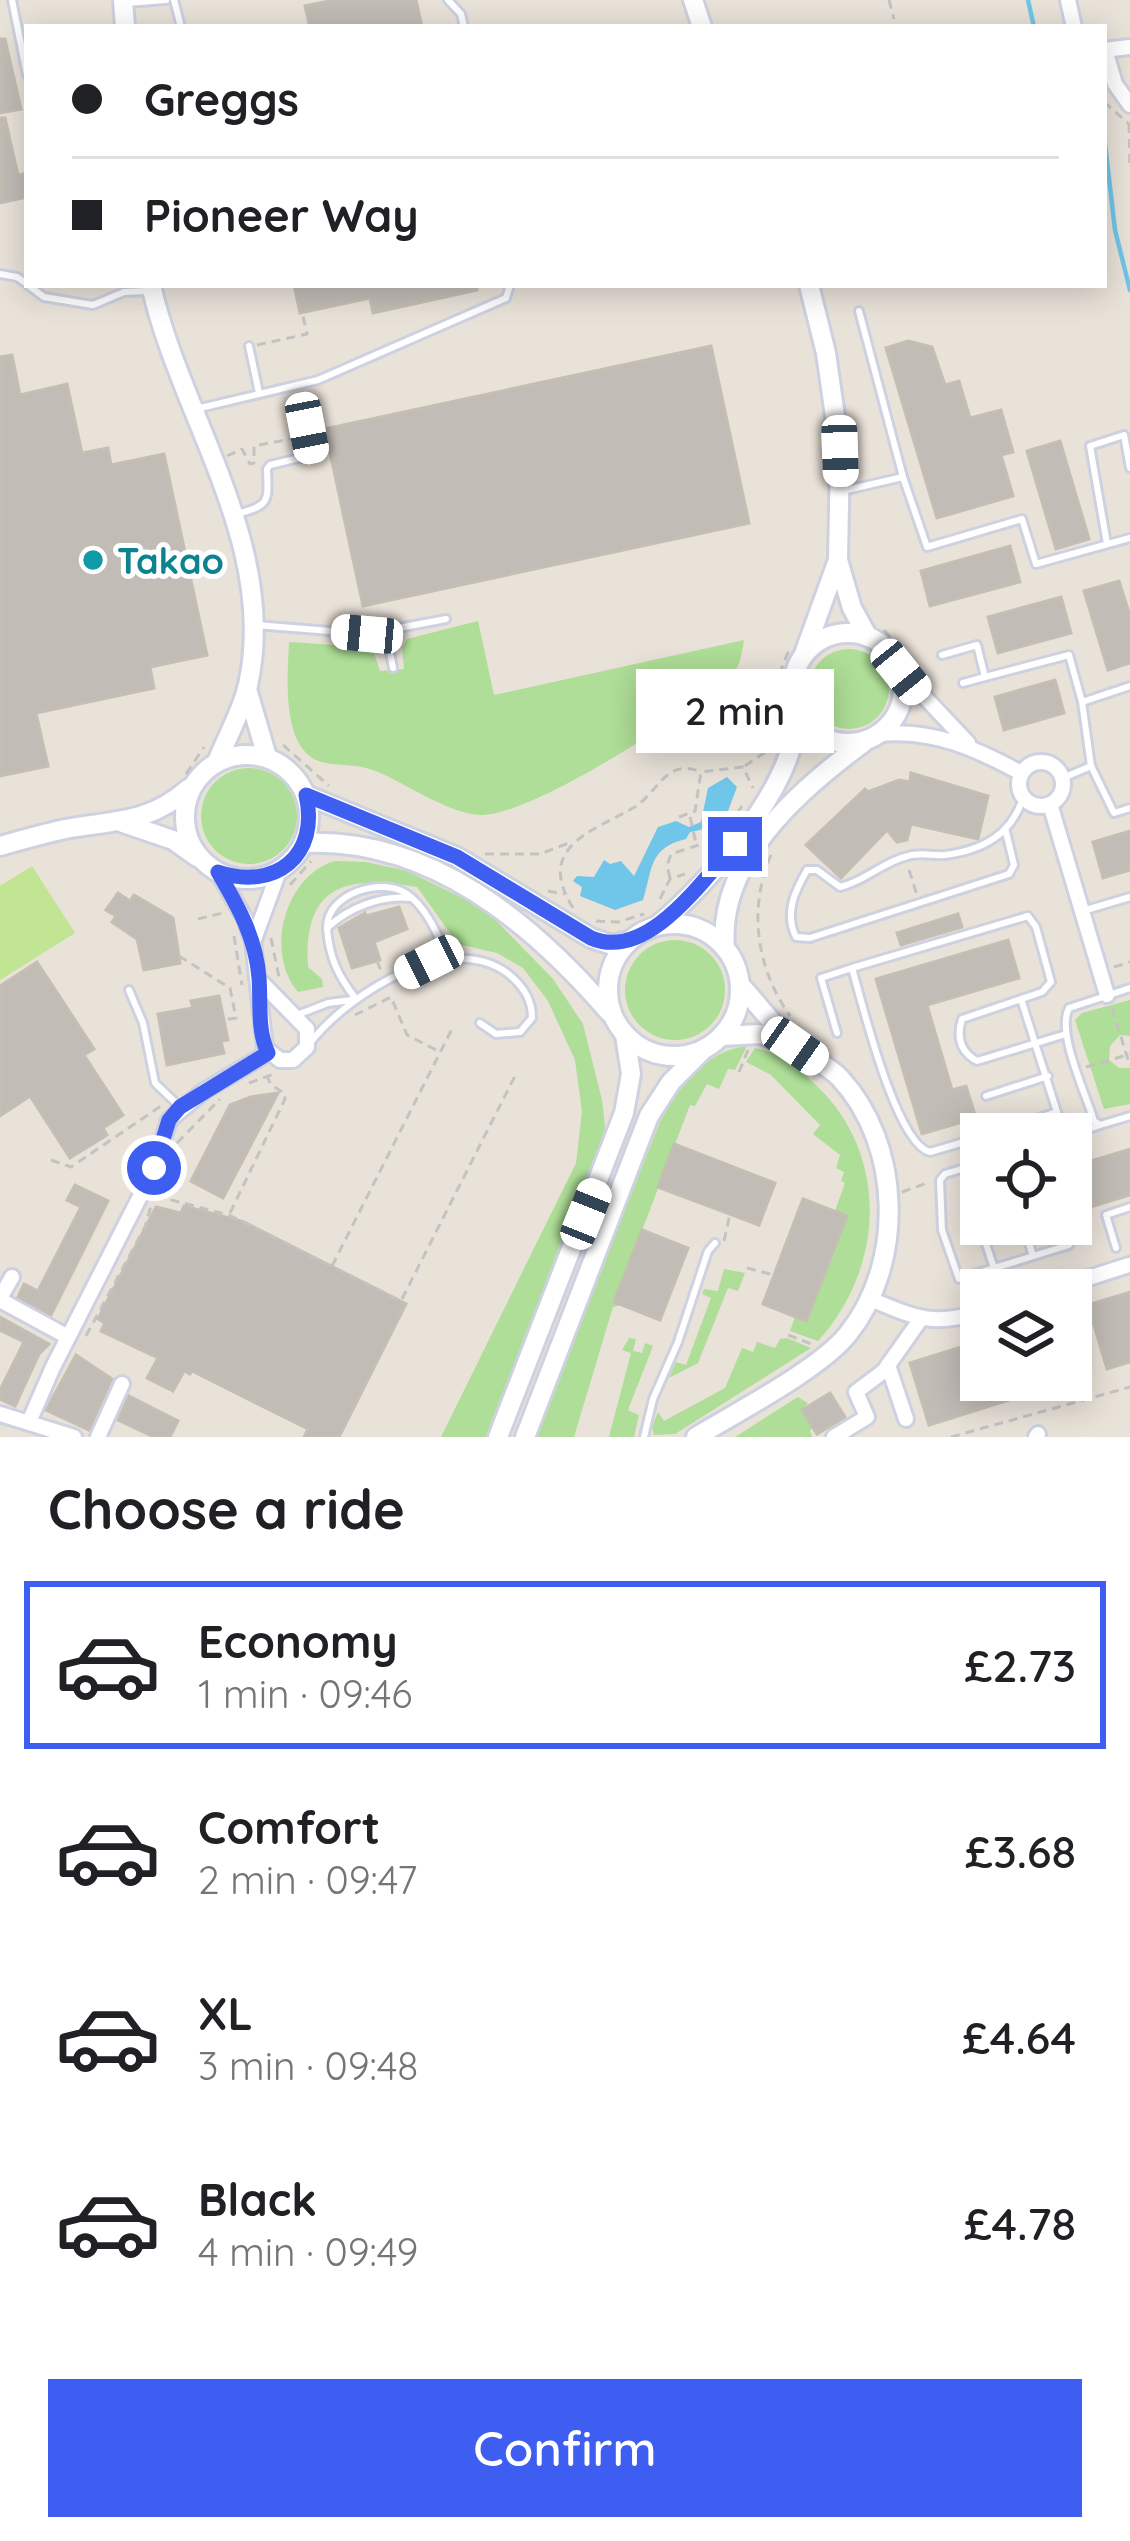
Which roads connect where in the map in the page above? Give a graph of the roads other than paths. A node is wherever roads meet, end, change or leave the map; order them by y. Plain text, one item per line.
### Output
1 (12, 0) edge
2 (170, 0) edge
3 (123, 2) edge
4 (1107, 59) edge
5 (24, 60) edge
6 (1130, 105) edge
7 (24, 272) edge
8 (0, 274) edge
9 (17, 277) junction
10 (24, 283) edge
11 (31, 288) edge
12 (116, 288) edge
13 (146, 288) edge
14 (151, 288) edge
15 (509, 288) edge
16 (810, 288) edge
17 (124, 292) junction
18 (859, 311) dead end
19 (249, 346) road end
20 (259, 393) junction
21 (192, 410) junction
22 (304, 414) dead end
23 (1130, 468) edge
24 (903, 477) junction
25 (841, 491) junction
26 (233, 515) junction
27 (1130, 538) edge
28 (1107, 544) junction
29 (838, 560) junction
30 (446, 619) dead end
31 (253, 624) junction
32 (870, 628) junction
33 (386, 632) junction
34 (942, 655) dead end
35 (802, 658) junction
36 (393, 668) dead end
37 (908, 670) junction
38 (985, 677) junction
39 (963, 683) dead end
40 (1130, 686) edge
41 (247, 689) junction
42 (794, 693) junction
43 (1082, 702) junction
44 (874, 736) junction
45 (971, 746) junction
46 (274, 750) junction
47 (217, 762) junction
48 (1090, 766) junction
49 (1021, 773) junction
50 (1063, 778) junction
51 (185, 784) junction
52 (306, 795) junction
53 (1023, 798) junction
54 (1050, 804) junction
55 (1130, 808) edge
56 (123, 823) junction
57 (1006, 832) junction
58 (304, 843) junction
59 (0, 846) edge
60 (201, 860) junction
61 (279, 871) junction
62 (218, 872) junction
63 (1130, 896) edge
64 (414, 899) junction
65 (1082, 911) junction
66 (657, 926) junction
67 (327, 928) junction
68 (629, 941) junction
69 (253, 942) junction
70 (725, 948) junction
71 (448, 958) junction
72 (852, 968) junction
73 (260, 982) junction
74 (740, 985) junction
75 (1130, 988) edge
76 (129, 990) dead end
77 (1107, 995) junction
78 (1022, 999) junction
79 (354, 1000) junction
80 (292, 1016) junction
81 (613, 1016) junction
82 (480, 1023) dead end
83 (264, 1030) junction
84 (836, 1033) dead end
85 (1066, 1034) junction
86 (625, 1035) junction
87 (713, 1042) junction
88 (1037, 1043) junction
89 (307, 1046) junction
90 (795, 1046) junction
91 (268, 1053) junction
92 (1048, 1076) junction
93 (986, 1096) dead end
94 (180, 1107) junction
95 (1054, 1113) edge
96 (1130, 1116) edge
97 (1100, 1125) junction
98 (1092, 1128) edge
99 (960, 1143) edge
100 (960, 1172) edge
101 (1130, 1208) edge
102 (987, 1245) edge
103 (1030, 1245) edge
104 (1069, 1245) edge
105 (719, 1246) road end
106 (1116, 1248) dead end
107 (1034, 1256) junction
108 (1129, 1265) edge
109 (994, 1268) junction
110 (12, 1276) dead end
111 (1092, 1278) edge
112 (868, 1298) junction
113 (0, 1299) edge
114 (960, 1319) edge
115 (920, 1320) junction
116 (74, 1340) junction
117 (888, 1365) junction
118 (122, 1384) dead end
119 (0, 1414) edge
120 (906, 1419) dead end
121 (29, 1421) junction
122 (74, 1437) edge
123 (98, 1437) edge
124 (498, 1437) edge
125 (525, 1437) edge
126 (644, 1437) edge
127 (696, 1437) edge
128 (834, 1437) edge

1 - 5 lane
2 - 3 lane
4 - 6 street
7 - 9 lane
8 - 9 lane
9 - 10 lane
11 - 17 lane
12 - 17 lane
13 - 17 lane
14 - 21 street
15 - 20 lane
16 - 25 street
18 - 24 lane
19 - 20 lane
20 - 21 lane
21 - 26 street
22 - 26 lane
23 - 28 lane
24 - 25 lane
24 - 28 lane
25 - 29 street
26 - 31 street
27 - 28 lane
29 - 32 street
29 - 35 street
30 - 33 lane
31 - 33 lane
31 - 41 street
32 - 35 street
32 - 37 street
33 - 36 lane
34 - 38 lane
35 - 42 street
37 - 44 street
37 - 45 street
38 - 39 lane
38 - 43 lane
40 - 43 lane
41 - 46 street
41 - 47 street
42 - 44 street
42 - 66 street
43 - 48 lane
44 - 45 street
44 - 70 street
45 - 49 street
46 - 47 street
46 - 52 street
47 - 51 street
48 - 50 lane
48 - 55 lane
49 - 50 street
49 - 53 street
50 - 54 street
51 - 56 street
51 - 60 street
52 - 58 street
52 - 68 street
53 - 54 street
53 - 57 lane
54 - 65 street
56 - 59 street
56 - 60 street
57 - 57 lane
58 - 61 street
58 - 81 street
60 - 62 street
61 - 62 street
61 - 69 street
62 - 69 street
63 - 65 lane
64 - 67 lane
64 - 67 lane
64 - 71 lane
65 - 77 street
66 - 68 street
66 - 70 street
67 - 79 lane
68 - 81 street
69 - 73 street
70 - 74 street
71 - 79 lane
71 - 82 lane
72 - 78 lane
72 - 84 lane
72 - 99 lane
73 - 80 street
73 - 83 street
74 - 87 street
74 - 90 street
75 - 77 lane
76 - 94 lane
77 - 85 lane
78 - 88 lane
78 - 88 lane
79 - 80 lane
79 - 89 lane
80 - 83 street
80 - 89 street
81 - 86 street
83 - 91 street
85 - 88 lane
85 - 97 lane
86 - 87 street
86 - 124 street
87 - 90 street
87 - 125 street
88 - 92 lane
89 - 91 street
90 - 112 street
91 - 94 street
92 - 93 lane
92 - 95 lane
94 - 116 street
96 - 97 lane
97 - 98 lane
100 - 109 lane
101 - 106 lane
102 - 109 lane
103 - 107 lane
104 - 107 lane
105 - 126 lane
107 - 109 lane
108 - 111 street
110 - 113 street
112 - 115 street
112 - 127 street
113 - 116 street
114 - 115 street
115 - 117 street
116 - 121 street
117 - 120 street
117 - 128 street
118 - 123 street
119 - 121 street
121 - 122 street

